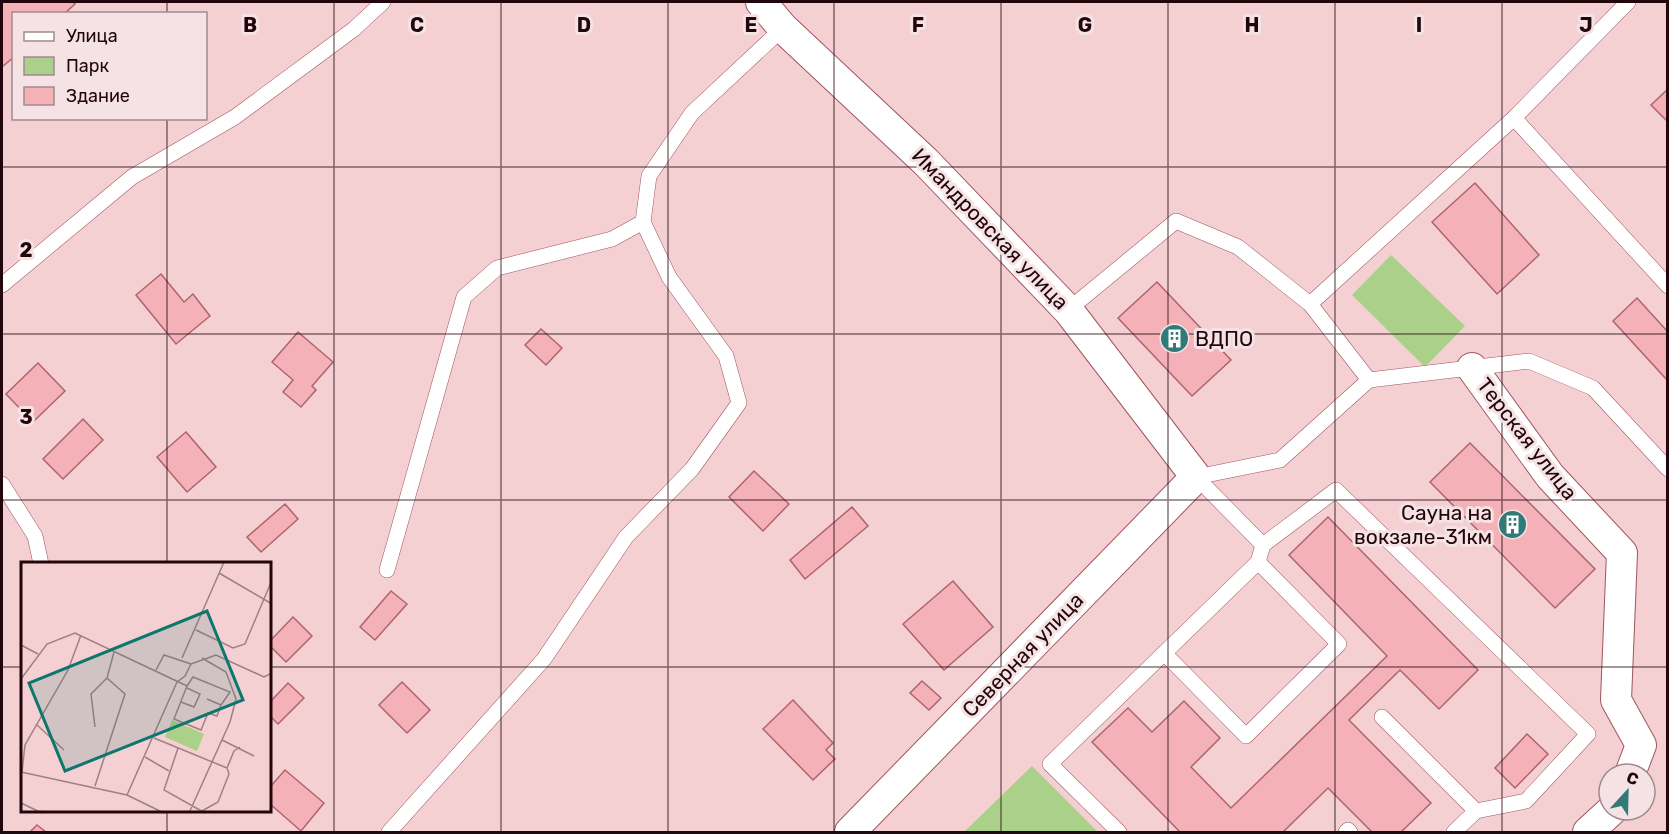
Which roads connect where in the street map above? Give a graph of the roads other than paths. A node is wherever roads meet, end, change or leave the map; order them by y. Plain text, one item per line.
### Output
1 (383, 2) edge
2 (761, 2) edge
3 (1628, 2) edge
4 (783, 28) junction
5 (1514, 118) junction
6 (643, 222) junction
7 (2, 285) edge
8 (1668, 286) edge
9 (1310, 304) junction
10 (1068, 310) junction
11 (1472, 368) junction
12 (1369, 380) junction
13 (1668, 469) edge
14 (1196, 477) junction
15 (2, 484) edge
16 (1263, 545) junction
17 (41, 562) edge
18 (1258, 562) junction
19 (387, 570) dead end
20 (1164, 653) junction
21 (1382, 717) dead end
22 (1635, 762) edge
23 (1476, 811) junction
24 (1598, 822) edge
25 (389, 832) edge
26 (850, 832) edge
27 (1119, 832) edge
28 (1454, 832) edge
29 (1587, 832) edge

1 - 7 lane
2 - 4 street, Имандровская улица
3 - 5 lane
4 - 6 lane
4 - 10 street, Имандровская улица
5 - 8 lane
5 - 9 lane
6 - 19 lane
6 - 25 lane
9 - 10 lane
9 - 12 lane
10 - 14 street, Имандровская улица
11 - 12 lane
11 - 13 lane
11 - 22 street, Терская улица
12 - 14 lane
14 - 16 lane
14 - 26 street, Северная улица
15 - 17 lane
16 - 18 lane
16 - 23 lane
18 - 20 lane
18 - 20 lane
20 - 27 lane
21 - 23 lane
23 - 28 lane
24 - 29 street

